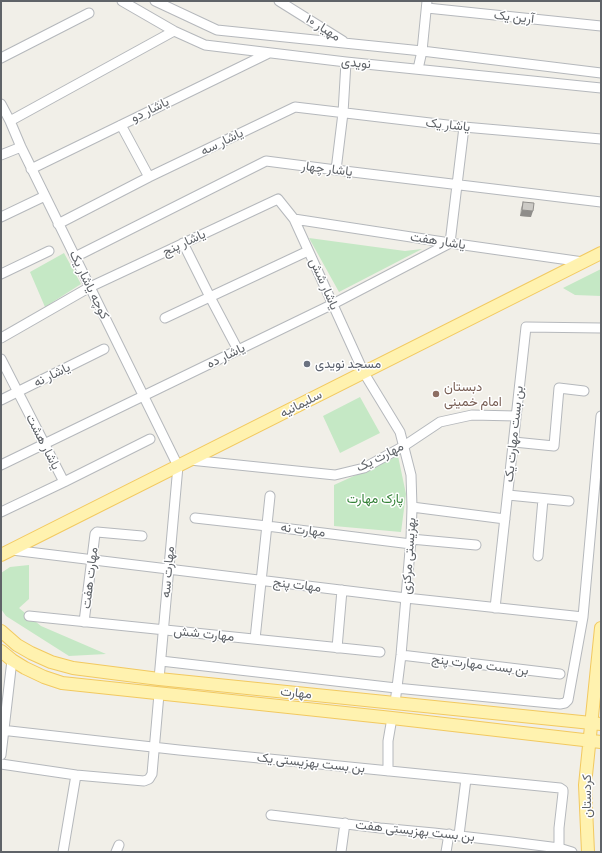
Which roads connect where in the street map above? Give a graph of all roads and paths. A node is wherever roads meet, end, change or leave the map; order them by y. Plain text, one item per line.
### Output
1 (122, 1) edge
2 (155, 1) edge
3 (279, 1) edge
4 (427, 5) edge
5 (89, 13) dead end
6 (601, 26) edge
7 (174, 31) junction
8 (346, 43) junction
9 (422, 52) junction
10 (270, 53) junction
11 (1, 58) edge
12 (346, 62) junction
13 (418, 69) junction
14 (601, 73) edge
15 (601, 88) edge
16 (1, 104) edge
17 (295, 107) joint
18 (343, 113) junction
19 (10, 121) junction
20 (121, 125) junction
21 (464, 127) junction
22 (601, 139) edge
23 (21, 147) junction
24 (1, 155) edge
25 (31, 168) junction
26 (336, 170) junction
27 (150, 177) junction
28 (457, 184) junction
29 (45, 196) junction
30 (278, 199) joint
31 (601, 202) edge
32 (1, 217) edge
33 (294, 219) junction
34 (58, 224) junction
35 (450, 243) junction
36 (183, 244) junction
37 (49, 251) dead end
38 (308, 251) junction
39 (601, 253) edge
40 (75, 257) junction
41 (583, 262) junction
42 (1, 274) edge
43 (90, 287) junction
44 (210, 297) junction
45 (333, 304) junction
46 (165, 318) dead end
47 (596, 327) edge
48 (1, 338) edge
49 (104, 349) dead end
50 (238, 350) junction
51 (1, 359) edge
52 (364, 372) junction
53 (584, 391) dead end
54 (17, 392) junction
55 (143, 396) junction
56 (1, 400) edge
57 (516, 416) junction
58 (601, 416) edge
59 (150, 439) dead end
60 (514, 442) junction
61 (44, 444) junction
62 (404, 446) junction
63 (190, 460) junction
64 (1, 465) edge
65 (178, 466) junction
66 (64, 482) junction
67 (508, 495) junction
68 (270, 496) dead end
69 (543, 499) junction
70 (569, 501) dead end
71 (412, 507) junction
72 (1, 512) edge
73 (195, 518) dead end
74 (504, 519) junction
75 (267, 526) junction
76 (142, 536) dead end
77 (411, 541) junction
78 (476, 545) dead end
79 (6, 552) edge
80 (538, 556) dead end
81 (92, 560) junction
82 (169, 569) junction
83 (261, 580) junction
84 (342, 590) junction
85 (406, 598) junction
86 (495, 608) junction
87 (29, 616) dead end
88 (583, 617) junction
89 (84, 622) junction
90 (601, 628) edge
91 (164, 629) junction
92 (1, 630) edge
93 (255, 639) junction
94 (337, 648) junction
95 (1, 651) edge
96 (380, 652) dead end
97 (400, 655) junction
98 (12, 660) junction
99 (161, 661) junction
100 (560, 674) dead end
101 (159, 678) junction
102 (5, 681) edge
103 (396, 688) junction
104 (159, 694) junction
105 (395, 703) junction
106 (392, 718) junction
107 (596, 724) edge
108 (2, 730) edge
109 (595, 741) edge
110 (155, 747) junction
111 (1, 754) edge
112 (1, 764) edge
113 (388, 771) junction
114 (76, 775) junction
115 (466, 779) junction
116 (271, 815) dead end
117 (345, 823) junction
118 (449, 834) junction
119 (459, 836) junction
120 (559, 848) junction
121 (63, 852) edge
122 (341, 852) edge
123 (446, 852) edge
124 (572, 852) edge
125 (588, 852) edge

1 - 7 street, نویدی
2 - 8 street, نویدی
3 - 8 street, مهیار ۱۰
4 - 6 street, آرین یک
4 - 9 street
5 - 11 street
7 - 10 street, نویدی
7 - 19 street
8 - 9 street, نویدی
9 - 13 street
9 - 14 street, نویدی
10 - 12 street, نویدی
10 - 20 street, یاشار دو
12 - 13 street, نویدی
12 - 18 street
13 - 15 street, نویدی
16 - 19 street, کوچه یاشار یک
17 - 18 street, یاشار یک
17 - 27 street, یاشار سه
18 - 21 street, یاشار یک
18 - 26 street
19 - 23 street, کوچه یاشار یک
20 - 25 street, یاشار دو
20 - 27 street
21 - 22 street, یاشار یک
21 - 28 street
23 - 24 street
23 - 25 street, کوچه یاشار یک
25 - 29 street, کوچه یاشار یک
26 - 28 street, یاشار چهار
26 - 40 street, یاشار چهار
27 - 34 street, یاشار سه
28 - 31 street, یاشار چهار
28 - 35 street
29 - 32 street
29 - 34 street, کوچه یاشار یک
30 - 33 street, یاشار شش
30 - 36 street, یاشار پنج
33 - 35 street, یاشار هفت
33 - 38 street, یاشار شش
34 - 40 street, کوچه یاشار یک
35 - 41 street, یاشار هفت
35 - 45 street, یاشار ده
36 - 43 street, یاشار پنج
36 - 44 street
37 - 42 street
38 - 44 street
38 - 45 street, یاشار شش
39 - 41 main road, سلیمانیه
40 - 43 street, کوچه یاشار یک
41 - 52 main road, سلیمانیه
43 - 48 street
43 - 55 street, کوچه یاشار یک
44 - 46 street
44 - 50 street
45 - 50 street, یاشار ده
45 - 52 street, یاشار شش
47 - 57 street, بن بست مهارت یک
49 - 54 street, یاشار نه
50 - 55 street, یاشار ده
51 - 54 street, یاشار هشت
52 - 62 street, بهزیستی مرکزی
52 - 63 main road, سلیمانیه
53 - 60 street
54 - 56 street, یاشار نه
54 - 61 street, یاشار هشت
55 - 61 street, یاشار ده
55 - 65 street, کوچه یاشار یک
57 - 60 street, بن بست مهارت یک
57 - 62 street, مهارت یک
58 - 88 street
59 - 66 street, یاشار هشت
60 - 67 street, بن بست مهارت یک
61 - 64 street, یاشار ده
61 - 66 street, یاشار هشت
62 - 63 street, مهارت یک
62 - 71 street, بهزیستی مرکزی
63 - 65 main road, سلیمانیه
65 - 79 main road, سلیمانیه
65 - 82 street, مهارت سه
66 - 72 street
67 - 69 street
67 - 74 street, بن بست مهارت یک
68 - 75 street
69 - 70 street
69 - 80 street
71 - 74 street
71 - 77 street, بهزیستی مرکزی
73 - 75 street, مهارت نه
74 - 86 street, بن بست مهارت یک
75 - 77 street, مهارت نه
75 - 83 street
76 - 81 street, مهارت هفت
77 - 78 street, مهارت نه
77 - 85 street, بهزیستی مرکزی
79 - 81 street, مهات پنج
81 - 82 street, مهات پنج
81 - 89 street, مهارت هفت
82 - 83 street, مهات پنج
82 - 91 street, مهارت سه
83 - 84 street, مهات پنج
83 - 93 street
84 - 85 street, مهات پنج
84 - 94 street
85 - 86 street, مهات پنج
85 - 97 street, بهزیستی مرکزی
86 - 88 street, مهات پنج
87 - 89 street, مهارت شش
88 - 103 street
89 - 91 street, مهارت شش
90 - 107 main road, کردستان
91 - 93 street, مهارت شش
91 - 99 street, مهارت سه
92 - 101 main road, مهارت
93 - 94 street, مهارت شش
94 - 96 street, مهارت شش
95 - 98 main road, مهارت
97 - 100 street, بن بست مهارت پنج
97 - 103 street, بهزیستی مرکزی
98 - 102 street
98 - 104 main road, مهارت
99 - 101 street, مهارت سه
99 - 103 street
101 - 104 main road
101 - 105 main road, مهارت
102 - 108 street
103 - 105 street, بهزیستی مرکزی
104 - 106 main road, مهارت
104 - 110 street
105 - 106 main road
105 - 107 main road, مهارت
106 - 109 main road, مهارت
106 - 113 street
107 - 109 main road, کردستان
108 - 110 street, بن بست بهزیستی یک
108 - 111 street
109 - 125 main road, کردستان
110 - 113 street, بن بست بهزیستی یک
110 - 114 street
112 - 114 street
113 - 115 street, بن بست بهزیستی یک
114 - 121 street
115 - 119 street
115 - 120 street, بن بست بهزیستی یک
116 - 117 street, بن بست بهزیستی هفت
117 - 118 street, بن بست بهزیستی هفت
117 - 122 street
118 - 119 street, بن بست بهزیستی هفت
118 - 123 street
119 - 120 street, بن بست بهزیستی هفت
120 - 124 street, بن بست بهزیستی هفت

